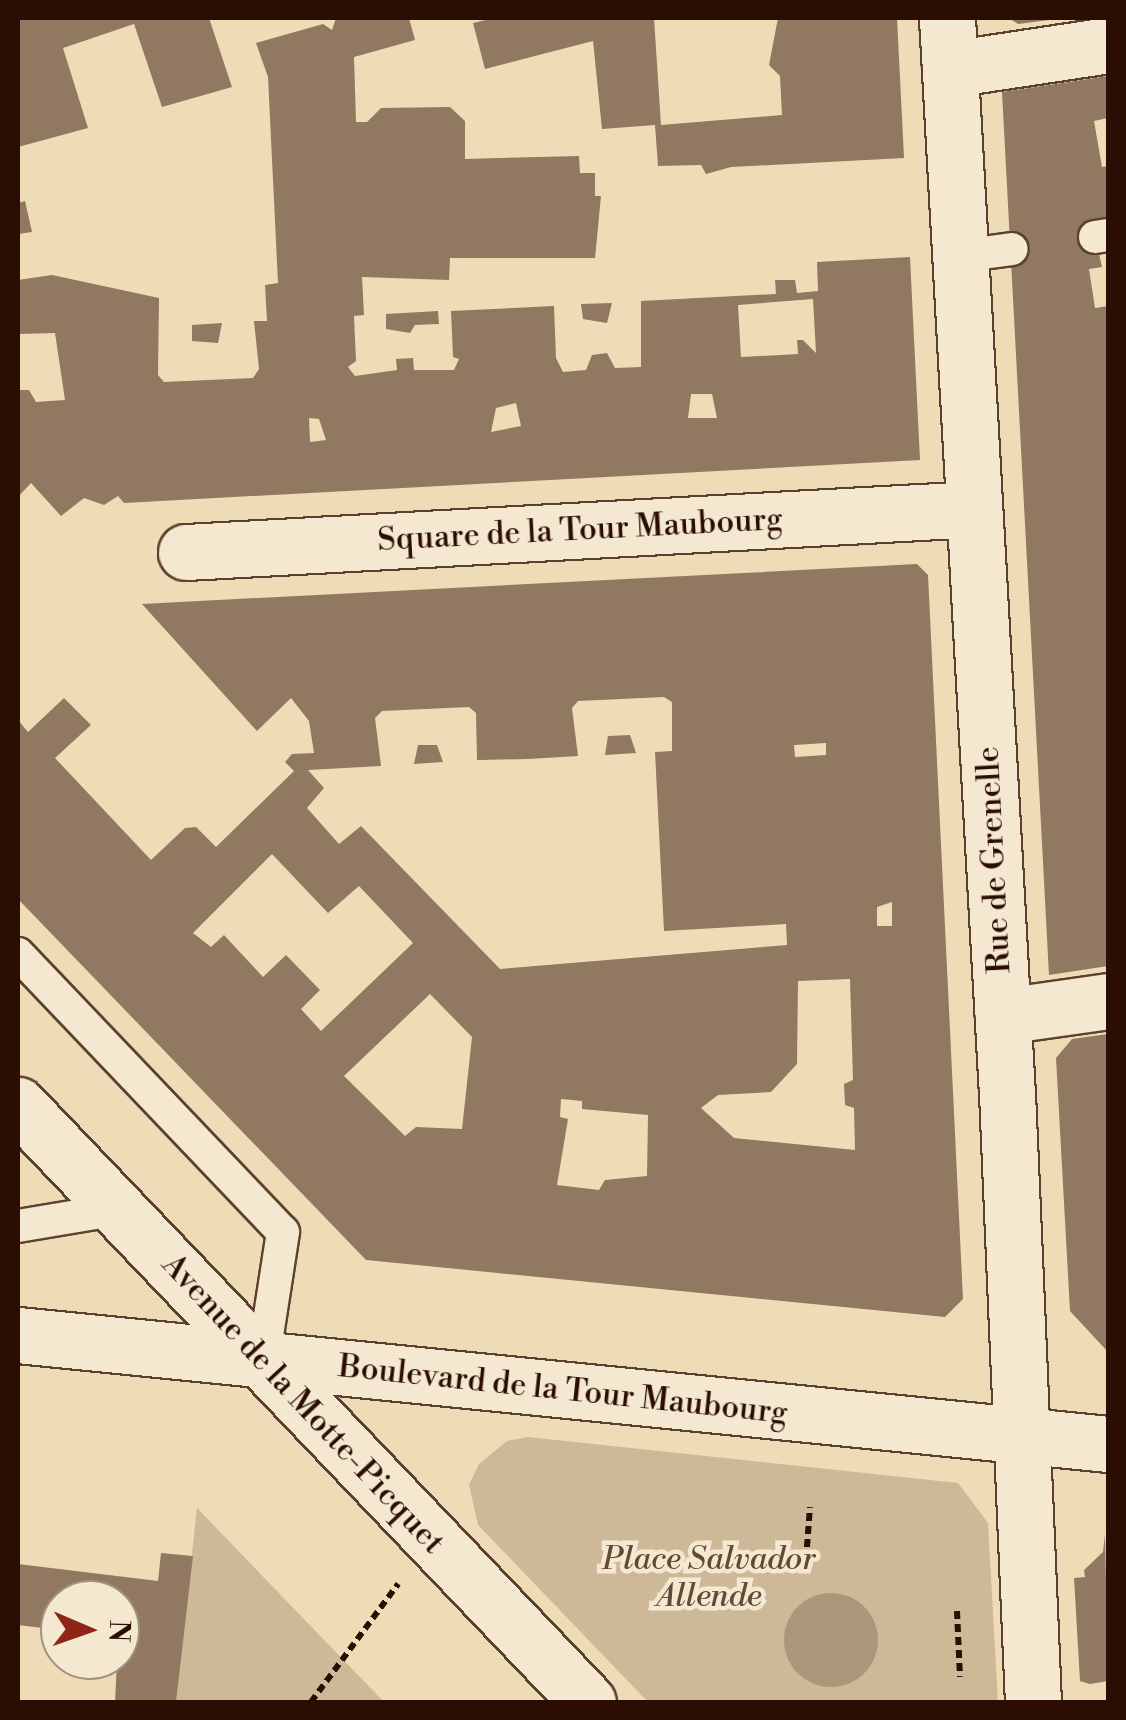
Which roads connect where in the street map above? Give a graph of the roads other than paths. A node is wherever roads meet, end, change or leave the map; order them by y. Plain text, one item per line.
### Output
1 (949, 43) edge
2 (1108, 45) edge
3 (974, 509) junction
4 (186, 552) dead end
5 (18, 954) edge
6 (1108, 1001) edge
7 (1003, 1016) junction
8 (18, 1105) edge
9 (118, 1209) junction
10 (18, 1226) edge
11 (18, 1335) edge
12 (263, 1361) junction
13 (1024, 1436) junction
14 (1108, 1444) edge
15 (588, 1702) edge
16 (1033, 1702) edge

1 - 2 street
1 - 3 street, Rue de Grenelle
3 - 4 street, Square de la Tour Maubourg
3 - 7 street, Rue de Grenelle
5 - 12 lane
6 - 7 street
7 - 13 street, Rue de Grenelle
8 - 9 street, Avenue de la Motte-Picquet
9 - 10 lane
9 - 12 street, Avenue de la Motte-Picquet
11 - 12 street, Boulevard de la Tour Maubourg
12 - 13 street, Boulevard de la Tour Maubourg
12 - 15 street, Avenue de la Motte-Picquet
13 - 14 street, Boulevard de la Tour Maubourg
13 - 16 street, Rue de Grenelle

